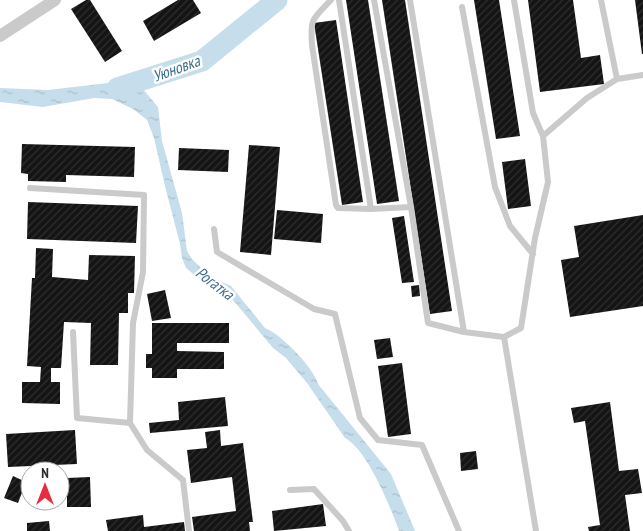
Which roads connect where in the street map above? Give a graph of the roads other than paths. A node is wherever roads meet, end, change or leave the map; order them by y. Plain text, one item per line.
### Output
1 (55, 0) edge
2 (331, 0) edge
3 (339, 0) edge
4 (374, 0) edge
5 (410, 0) edge
6 (514, 0) edge
7 (601, 0) edge
8 (462, 8) dead end
9 (0, 36) edge
10 (643, 75) edge
11 (617, 79) junction
12 (543, 136) junction
13 (30, 188) dead end
14 (411, 207) junction
15 (371, 209) junction
16 (214, 229) dead end
17 (532, 254) junction
18 (73, 332) dead end
19 (464, 332) junction
20 (504, 337) junction
21 (130, 423) junction
22 (290, 490) dead end
23 (189, 531) edge
24 (349, 531) edge
25 (459, 531) edge
26 (536, 531) edge

1 - 9 street
2 - 15 lane
3 - 15 lane
4 - 14 lane
5 - 19 lane
6 - 12 lane
7 - 11 lane
8 - 17 lane
10 - 11 lane
11 - 12 lane
12 - 17 lane
13 - 21 lane
14 - 15 lane
14 - 19 lane
16 - 25 lane
17 - 20 lane
18 - 21 lane
19 - 20 lane
20 - 26 lane
21 - 23 lane
22 - 24 lane

